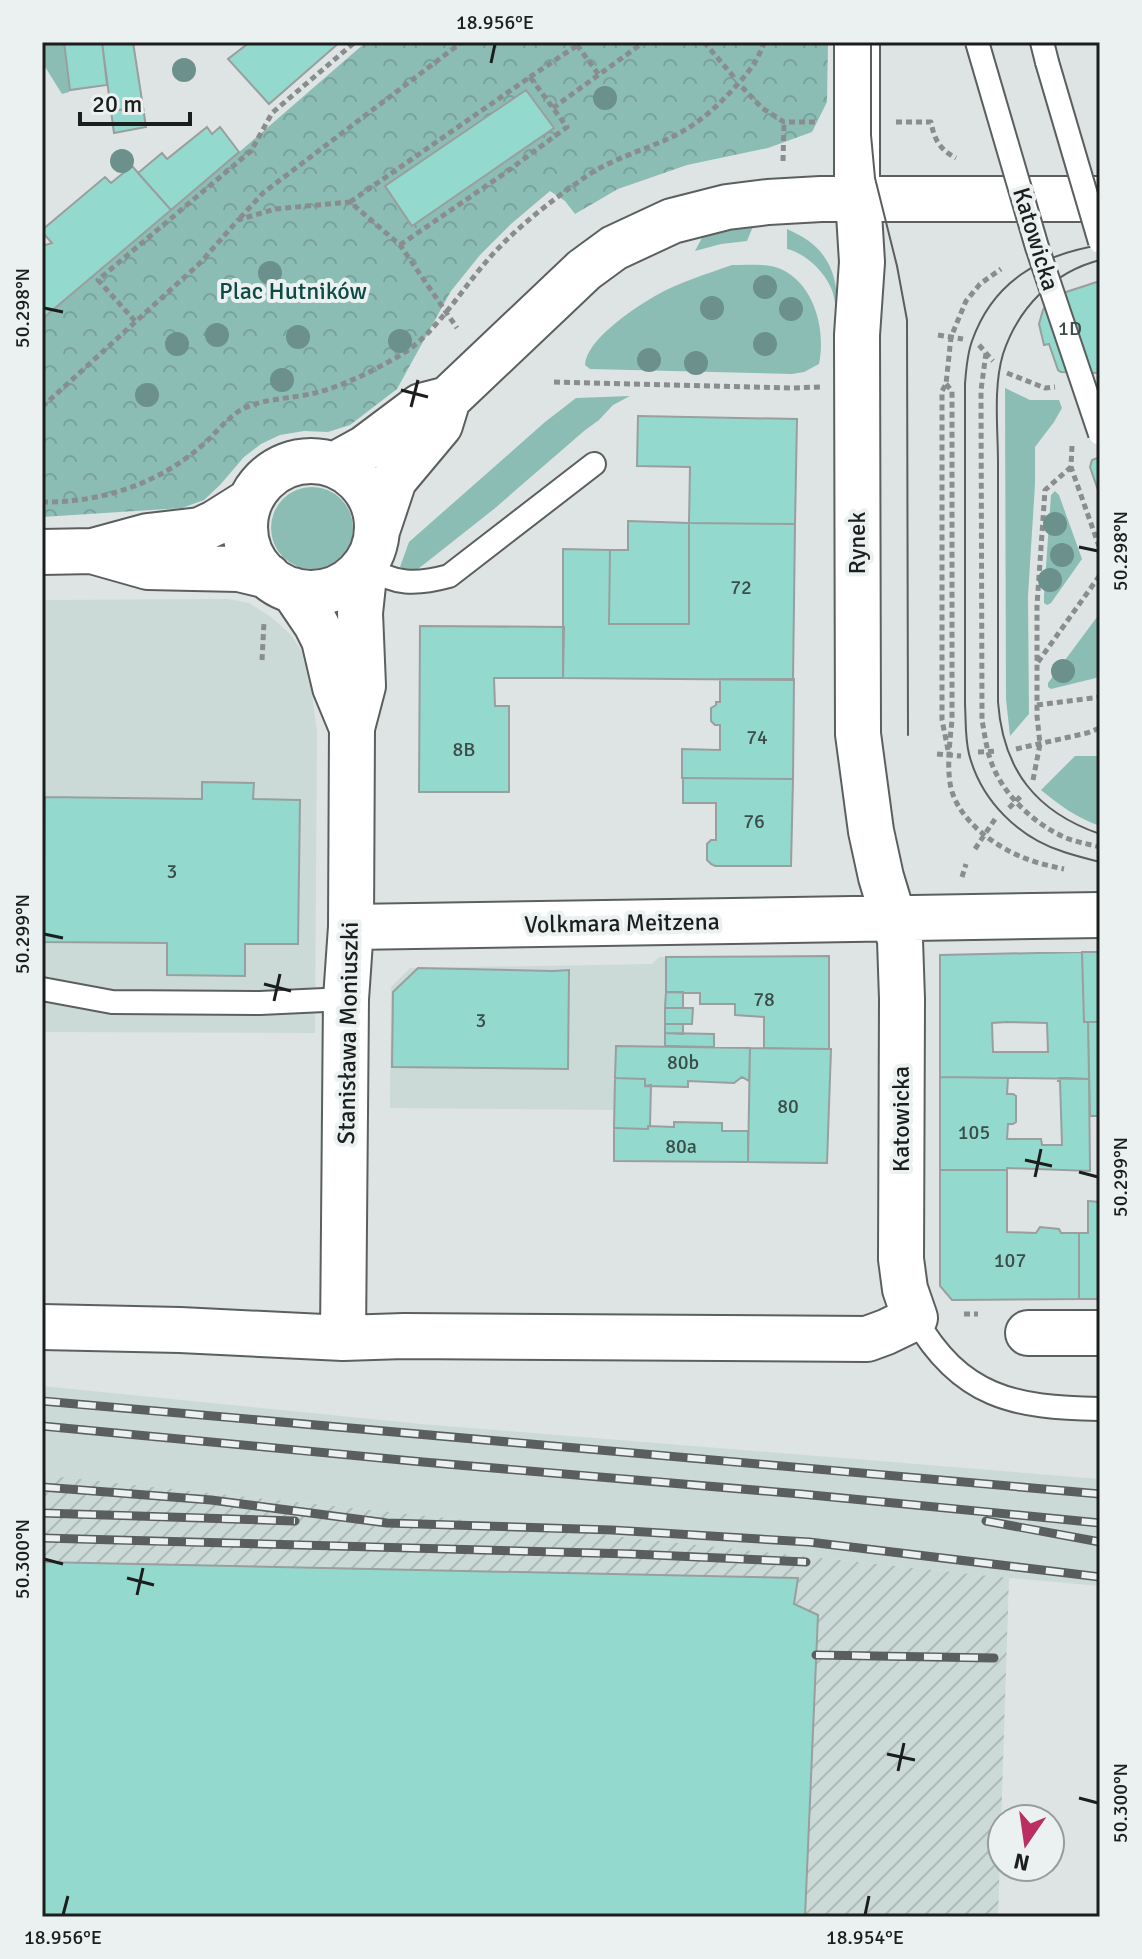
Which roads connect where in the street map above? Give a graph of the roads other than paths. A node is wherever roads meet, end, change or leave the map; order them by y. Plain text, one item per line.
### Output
1 (857, 42) edge
2 (977, 42) edge
3 (1046, 49) edge
4 (858, 199) junction
5 (1100, 199) edge
6 (1100, 242) edge
7 (448, 399) junction
8 (1100, 434) edge
9 (594, 464) dead end
10 (334, 465) junction
11 (250, 501) junction
12 (372, 547) junction
13 (93, 551) junction
14 (42, 552) edge
15 (281, 583) junction
16 (352, 728) junction
17 (1100, 915) edge
18 (893, 918) junction
19 (351, 927) junction
20 (42, 989) edge
21 (346, 999) junction
22 (915, 1318) junction
23 (42, 1327) edge
24 (1028, 1333) dead end
25 (1100, 1333) edge
26 (343, 1338) junction
27 (1100, 1409) edge

1 - 4 street
2 - 8 lane, Katowicka, bridge
3 - 6 lane, bridge
4 - 5 street
4 - 7 street
4 - 18 street, Rynek
7 - 10 street
7 - 12 street
9 - 12 lane
10 - 11 street
10 - 12 street
11 - 13 street
11 - 15 street
12 - 15 street
12 - 16 street
13 - 14 street
13 - 15 street
15 - 16 street
16 - 19 street, Stanisława Moniuszki
17 - 18 street
18 - 19 street, Volkmara Meitzena
18 - 22 street, Katowicka
19 - 21 street, Stanisława Moniuszki
20 - 21 lane
21 - 26 street, Stanisława Moniuszki
22 - 26 street
22 - 27 lane
23 - 26 street
24 - 25 street

